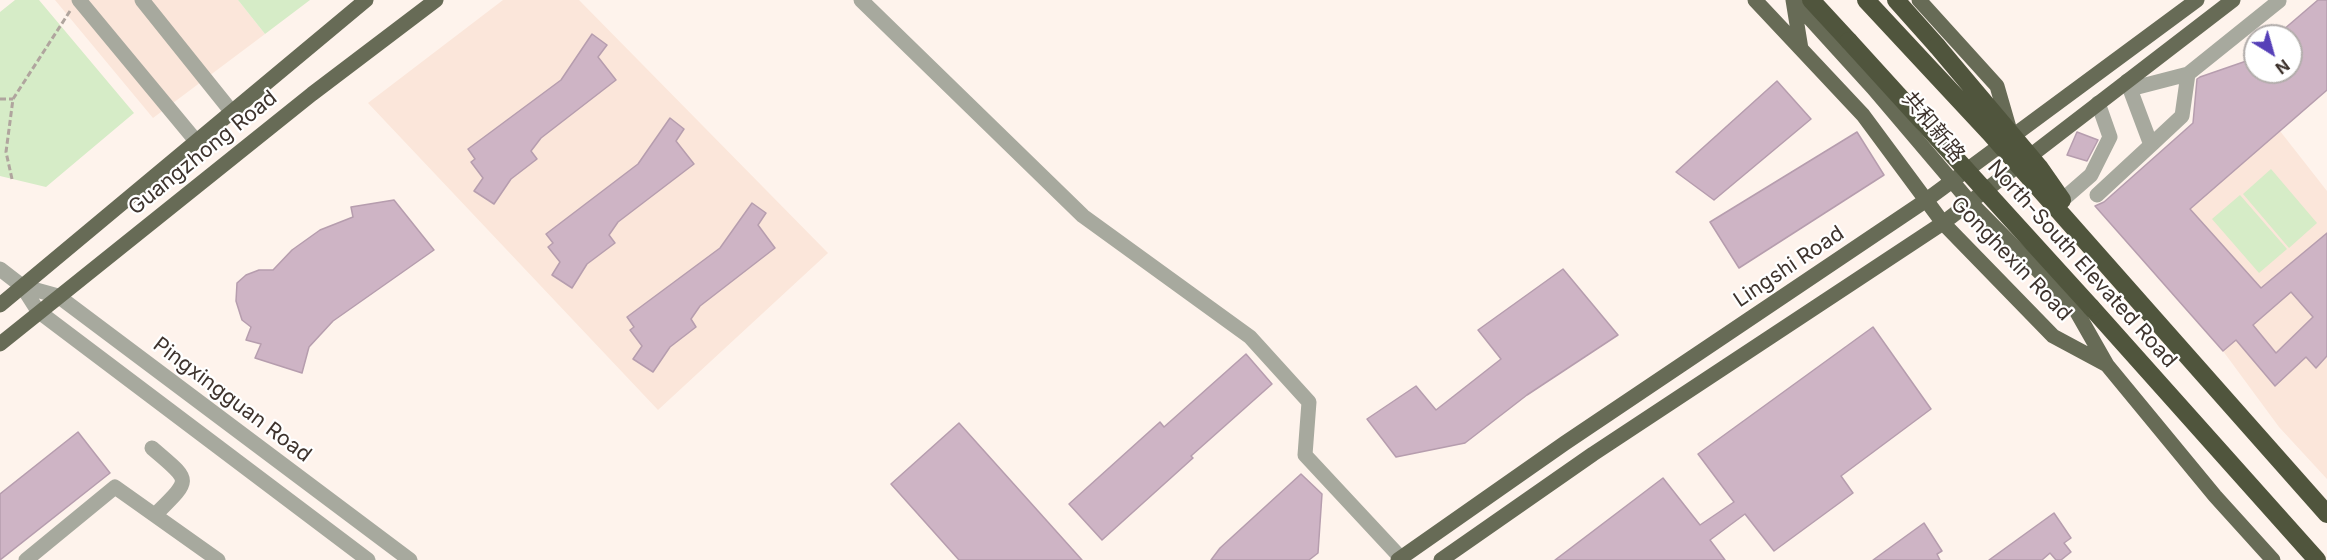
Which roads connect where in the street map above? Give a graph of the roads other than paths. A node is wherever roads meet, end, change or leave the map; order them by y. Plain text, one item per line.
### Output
1 (142, 0) edge
2 (366, 0) edge
3 (435, 0) edge
4 (861, 0) edge
5 (1755, 0) edge
6 (1793, 0) edge
7 (1812, 0) edge
8 (1866, 0) edge
9 (1873, 0) edge
10 (1896, 0) edge
11 (1919, 0) edge
12 (2197, 0) edge
13 (2233, 0) edge
14 (2279, 1) edge
15 (75, 4) edge
16 (1801, 50) junction
17 (2188, 74) junction
18 (2128, 85) junction
19 (2098, 104) junction
20 (231, 111) junction
21 (2012, 136) junction
22 (196, 141) junction
23 (2151, 145) junction
24 (2028, 157) junction
25 (1951, 181) junction
26 (2097, 195) dead end
27 (1925, 201) junction
28 (1970, 201) junction
29 (2060, 202) junction
30 (1943, 223) junction
31 (0, 269) edge
32 (2119, 279) junction
33 (22, 286) junction
34 (58, 296) junction
35 (0, 305) edge
36 (38, 312) junction
37 (0, 344) edge
38 (2107, 365) junction
39 (152, 448) dead end
40 (2327, 513) edge
41 (155, 515) junction
42 (1400, 559) edge
43 (26, 560) edge
44 (218, 560) edge
45 (368, 560) edge
46 (410, 560) edge
47 (1441, 560) edge
48 (2273, 560) edge
49 (2317, 560) edge

1 - 20 street
2 - 20 main road, Guangzhong Road
3 - 34 main road, Guangzhong Road
4 - 42 street
5 - 16 main road, Gonghexin Road
6 - 16 main road
6 - 25 main road, 共和新路
7 - 49 highway, North-South Elevated Road, bridge
8 - 32 highway, North-South Elevated Road, bridge
9 - 21 main road
10 - 32 highway, bridge
11 - 21 main road
12 - 21 main road, Lingshi Road
13 - 18 main road
14 - 17 street
15 - 22 street
16 - 27 main road, Gonghexin Road
17 - 18 street
17 - 23 street
18 - 19 main road
18 - 23 street
19 - 24 main road
19 - 29 street
20 - 22 main road, Guangzhong Road
21 - 24 main road
21 - 25 main road, Lingshi Road
22 - 33 main road, Guangzhong Road
23 - 26 street
24 - 28 main road
24 - 29 main road
25 - 27 main road, Lingshi Road
25 - 28 main road, 共和新路
27 - 30 main road, Gonghexin Road
27 - 42 main road, Lingshi Road
28 - 30 main road
28 - 38 main road, 共和新路
29 - 40 main road
30 - 38 main road, Gonghexin Road
30 - 47 main road
31 - 33 street, Pingxingguan Road
32 - 40 highway, North-South Elevated Road, bridge
33 - 34 street, Pingxingguan Road
33 - 35 main road, Guangzhong Road
33 - 36 street, Pingxingguan Road
34 - 36 main road, Guangzhong Road
34 - 46 street, Pingxingguan Road
36 - 37 main road, Guangzhong Road
36 - 45 street, Pingxingguan Road
38 - 48 main road, Gonghexin Road
39 - 41 street
41 - 43 street
41 - 44 street

